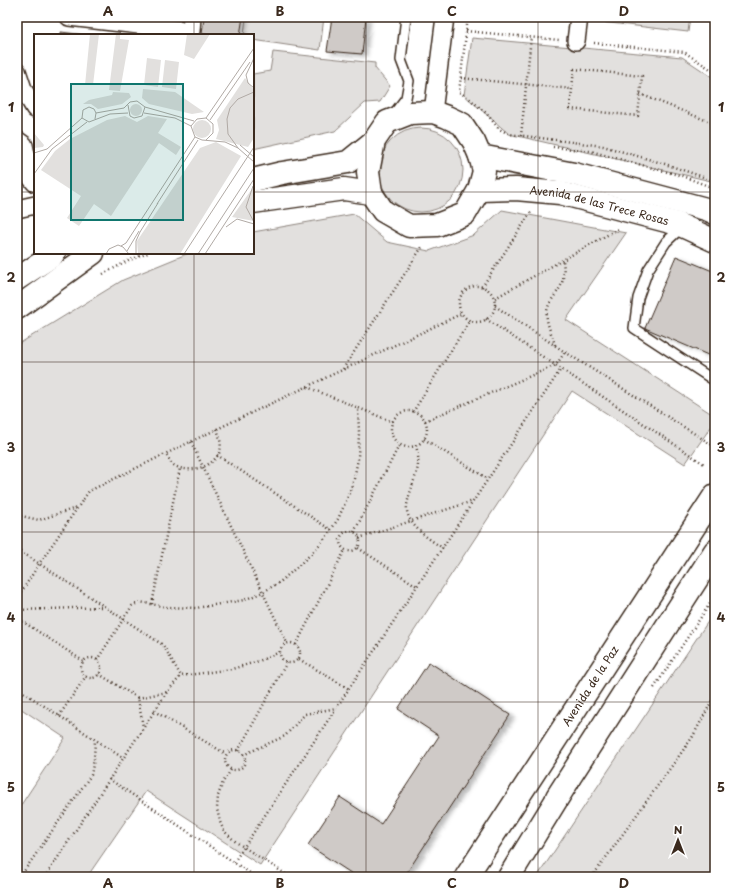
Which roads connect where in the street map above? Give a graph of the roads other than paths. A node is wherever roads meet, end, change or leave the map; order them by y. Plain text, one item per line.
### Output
1 (68, 17) edge
2 (406, 17) edge
3 (446, 17) edge
4 (579, 17) edge
5 (192, 24) edge
6 (576, 41) dead end
7 (17, 71) edge
8 (34, 107) edge
9 (433, 112) junction
10 (387, 122) junction
11 (374, 141) junction
12 (23, 147) edge
13 (480, 156) junction
14 (254, 180) edge
15 (34, 181) edge
16 (479, 190) junction
17 (371, 193) junction
18 (254, 202) edge
19 (34, 205) edge
20 (17, 209) edge
21 (715, 213) edge
22 (683, 226) junction
23 (715, 240) edge
24 (53, 254) edge
25 (93, 254) edge
26 (17, 279) edge
27 (17, 308) edge
28 (715, 381) edge
29 (715, 495) edge
30 (715, 551) edge
31 (568, 781) junction
32 (466, 877) edge
33 (502, 877) edge
34 (509, 877) edge

1 - 5 street
2 - 10 lane
3 - 9 street
4 - 6 street
7 - 8 street
9 - 10 main road
9 - 13 main road
10 - 11 main road
11 - 14 main road
11 - 17 main road
12 - 15 street
13 - 16 main road
13 - 21 main road, Avenida de las Trece Rosas
16 - 17 main road
16 - 22 main road, Avenida de las Trece Rosas
17 - 18 main road
19 - 20 street
22 - 23 main road, Avenida de las Trece Rosas
22 - 28 lane
24 - 26 main road
25 - 27 main road
29 - 32 main road, Avenida de la Paz
30 - 31 main road
31 - 33 main road
31 - 34 main road

